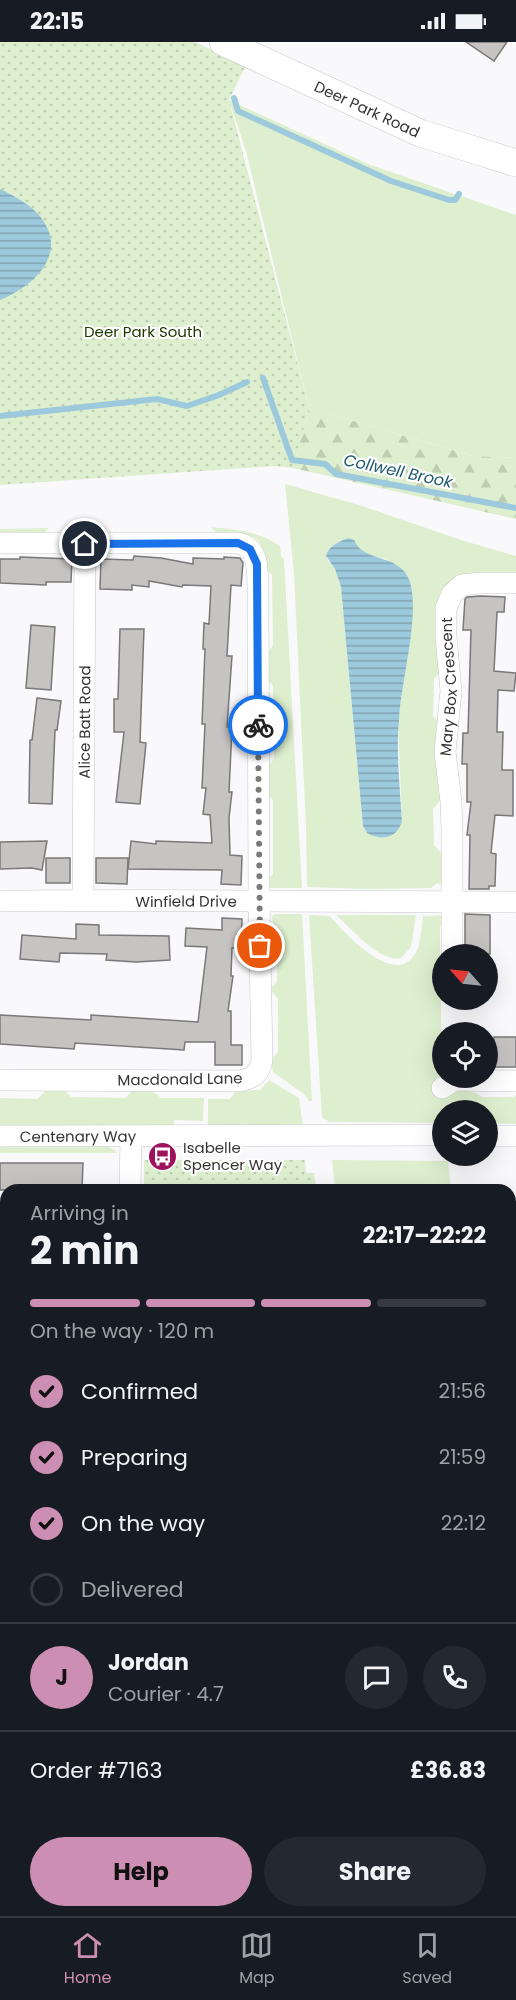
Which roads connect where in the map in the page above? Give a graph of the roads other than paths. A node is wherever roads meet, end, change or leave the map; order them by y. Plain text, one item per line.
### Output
1 (223, 42) edge
2 (516, 163) edge
3 (0, 543) edge
4 (85, 544) junction
5 (516, 583) edge
6 (83, 900) junction
7 (0, 901) edge
8 (259, 901) junction
9 (453, 901) junction
10 (516, 902) edge
11 (452, 944) edge
12 (0, 1080) edge
13 (498, 1081) edge
14 (516, 1081) edge
15 (432, 1135) edge
16 (0, 1136) edge
17 (498, 1136) edge
18 (516, 1136) edge
19 (130, 1137) junction
20 (130, 1184) edge

1 - 2 street, Deer Park Road
3 - 4 street
4 - 6 street, Alice Batt Road
4 - 8 street
5 - 9 street, Mary Box Crescent
6 - 7 street, Winfield Drive
6 - 8 street, Winfield Drive
8 - 9 street, Winfield Drive
8 - 12 street, Macdonald Lane
9 - 10 street, Winfield Drive
9 - 11 street, Mary Box Crescent
13 - 14 street
15 - 19 street, Centenary Way
16 - 19 street, Centenary Way
17 - 18 street
19 - 20 street

